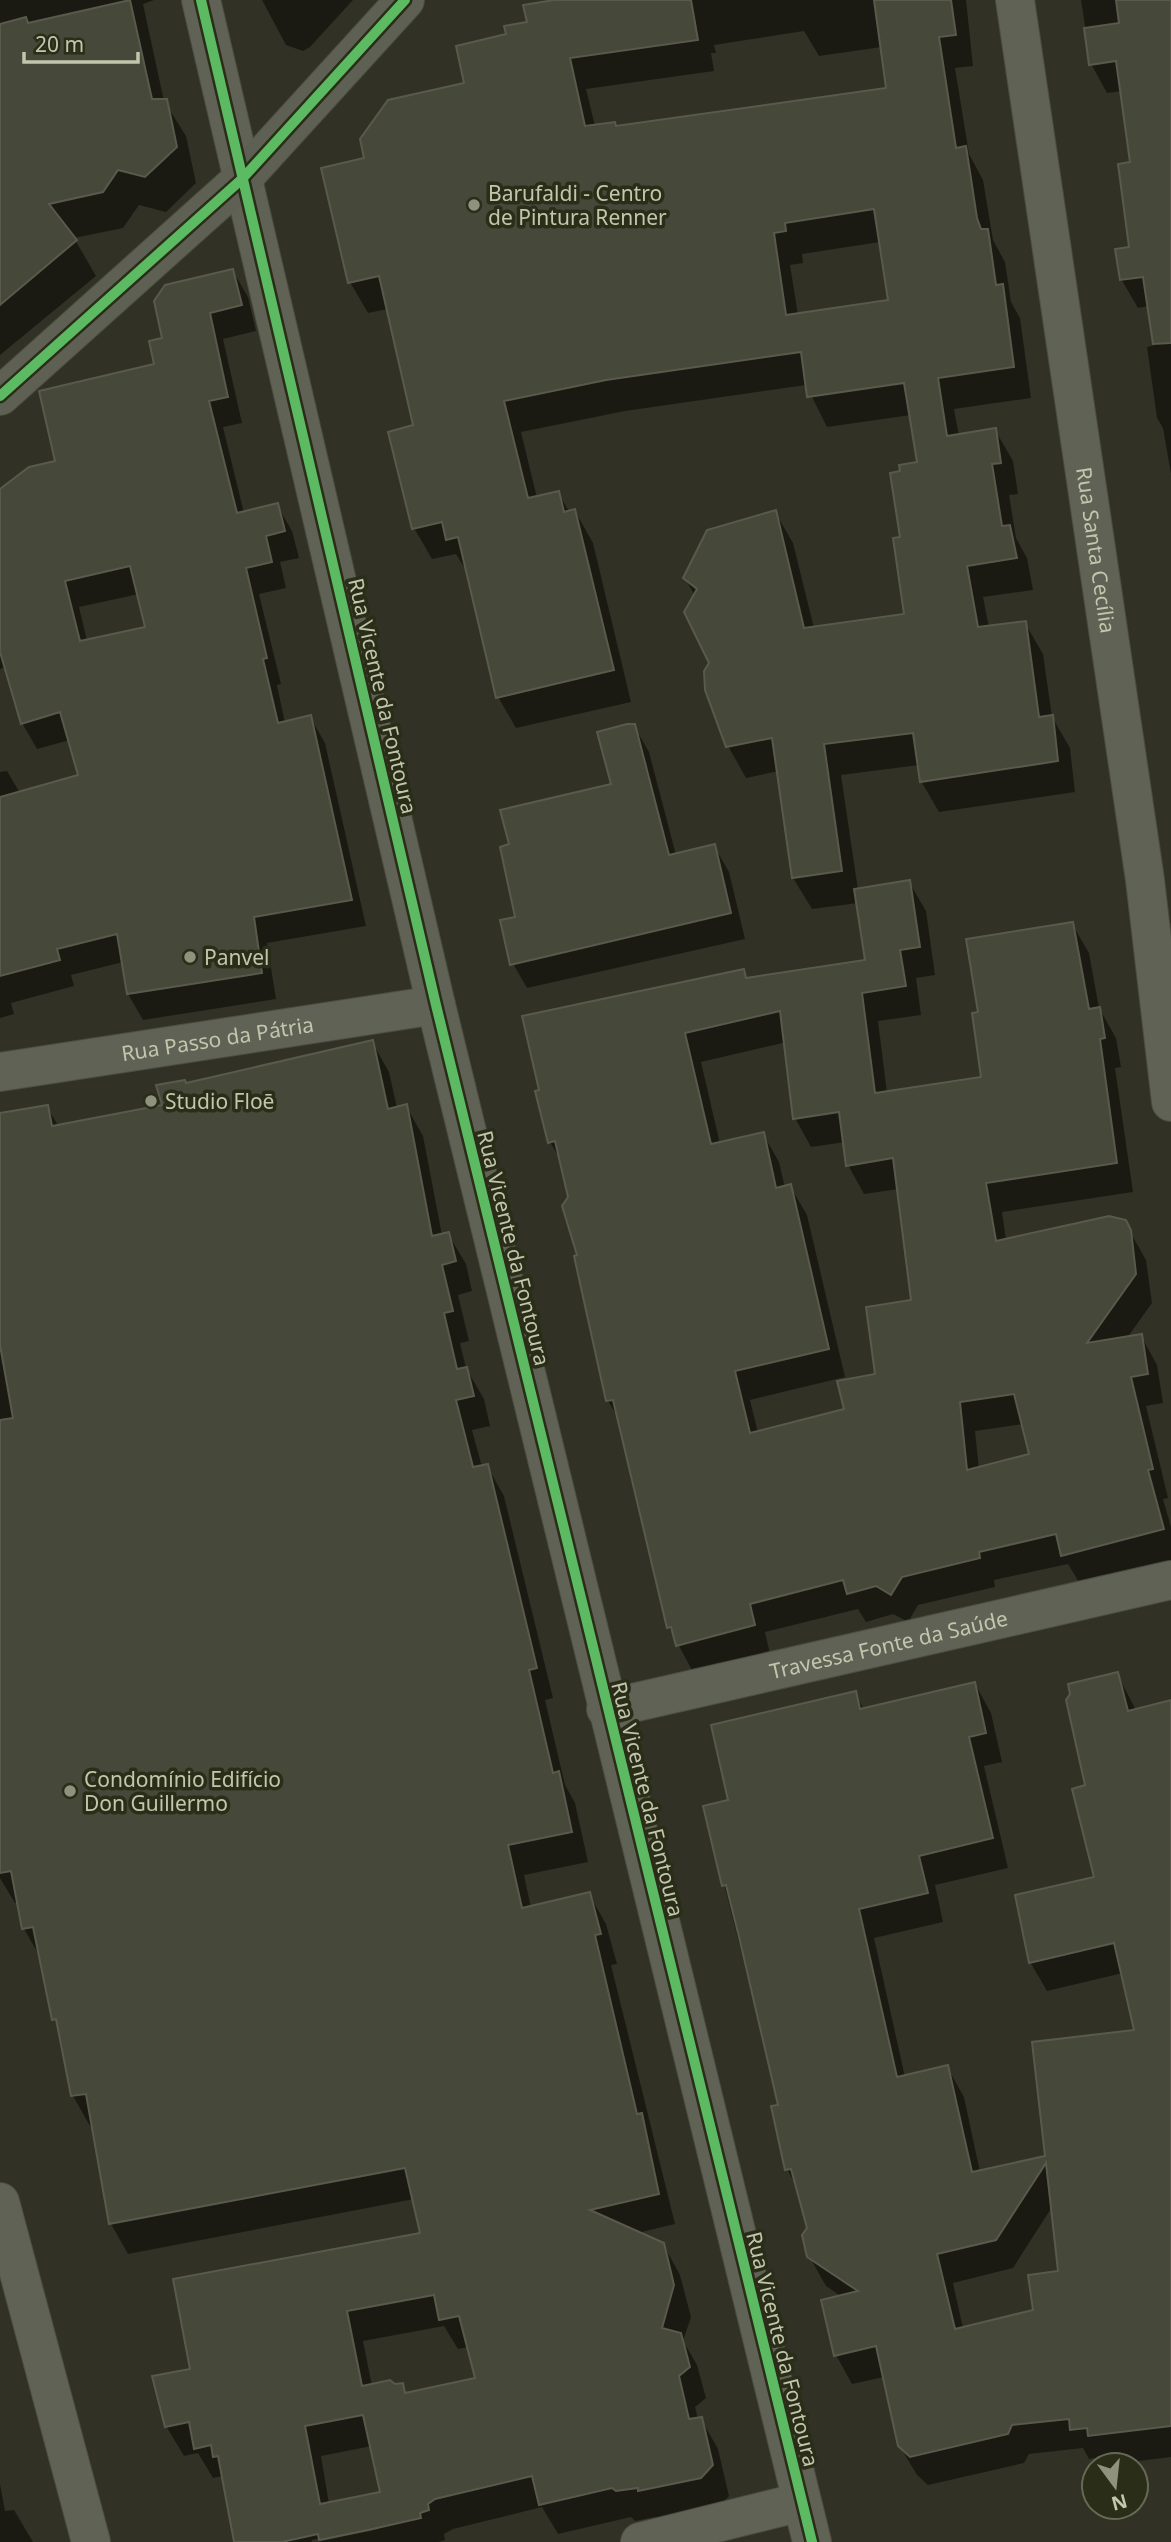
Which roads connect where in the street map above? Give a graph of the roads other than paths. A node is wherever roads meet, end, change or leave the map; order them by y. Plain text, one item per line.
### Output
1 (201, 0) edge
2 (405, 0) edge
3 (1015, 0) edge
4 (242, 179) junction
5 (0, 396) edge
6 (1158, 877) edge
7 (436, 1005) junction
8 (0, 1072) edge
9 (1171, 1102) edge
10 (1171, 1580) edge
11 (606, 1709) junction
12 (0, 2202) edge
13 (801, 2502) junction
14 (683, 2537) edge
15 (91, 2542) edge
16 (640, 2542) edge
17 (812, 2542) edge

1 - 4 street, Rua Vicente da Fontoura
2 - 4 main road
3 - 6 street, Rua Santa Cecília
4 - 5 main road
4 - 7 street, Rua Vicente da Fontoura
6 - 9 street, Rua Santa Cecília
7 - 8 street, Rua Passo da Pátria
7 - 11 street, Rua Vicente da Fontoura
10 - 11 street, Travessa Fonte da Saúde
11 - 13 street, Rua Vicente da Fontoura
12 - 15 street
13 - 14 street
13 - 17 street, Rua Vicente da Fontoura
14 - 16 street

